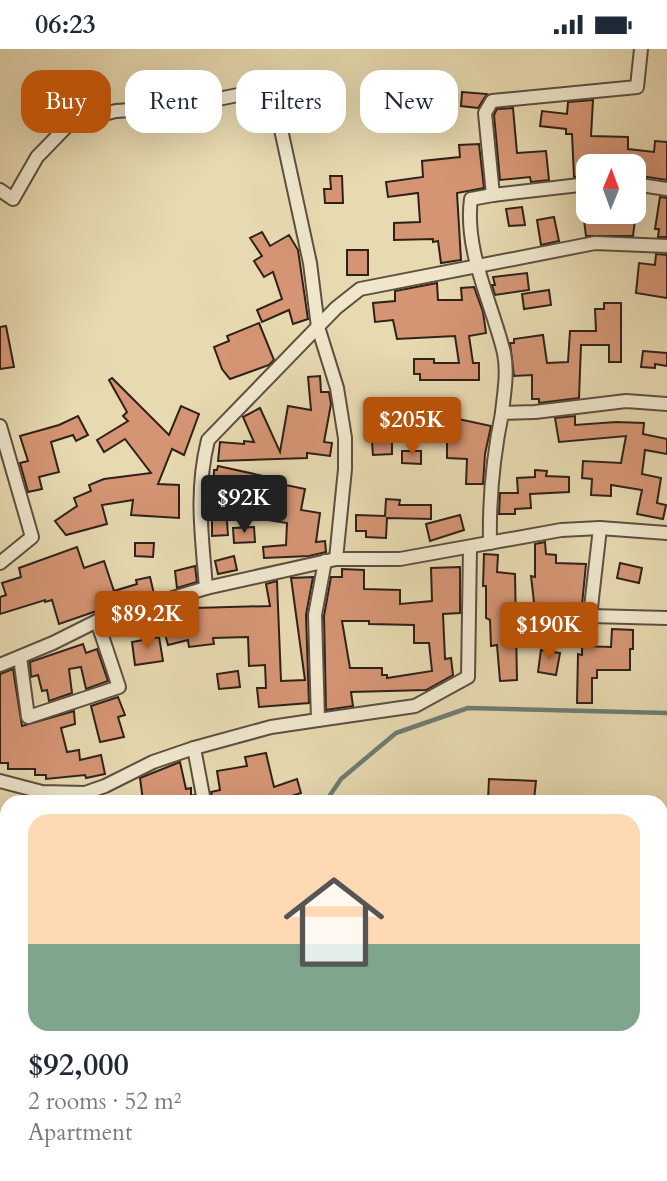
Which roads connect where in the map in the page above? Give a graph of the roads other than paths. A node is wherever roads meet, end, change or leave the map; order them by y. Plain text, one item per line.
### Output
1 (641, 49) edge
2 (576, 185) edge
3 (646, 186) edge
4 (667, 189) edge
5 (0, 190) edge
6 (493, 195) junction
7 (667, 246) edge
8 (479, 267) junction
9 (318, 327) junction
10 (667, 404) edge
11 (502, 413) junction
12 (0, 426) edge
13 (600, 528) junction
14 (667, 533) edge
15 (490, 543) junction
16 (470, 548) junction
17 (331, 560) junction
18 (0, 563) edge
19 (206, 588) junction
20 (667, 618) edge
21 (97, 621) junction
22 (20, 657) junction
23 (0, 665) edge
24 (318, 720) junction
25 (194, 748) junction
26 (0, 781) edge
27 (203, 795) edge

1 - 6 street
2 - 6 street
3 - 4 street
5 - 9 street
6 - 8 street
7 - 8 street
8 - 9 street
8 - 11 street
9 - 17 street
9 - 19 street
10 - 11 street
11 - 15 street
12 - 18 street
13 - 14 street
13 - 15 street
13 - 20 street
15 - 16 street
16 - 17 street
16 - 24 street
17 - 19 street
17 - 24 street
19 - 21 street
21 - 22 street
21 - 22 street
22 - 23 street
24 - 25 street
25 - 26 street
25 - 27 street

